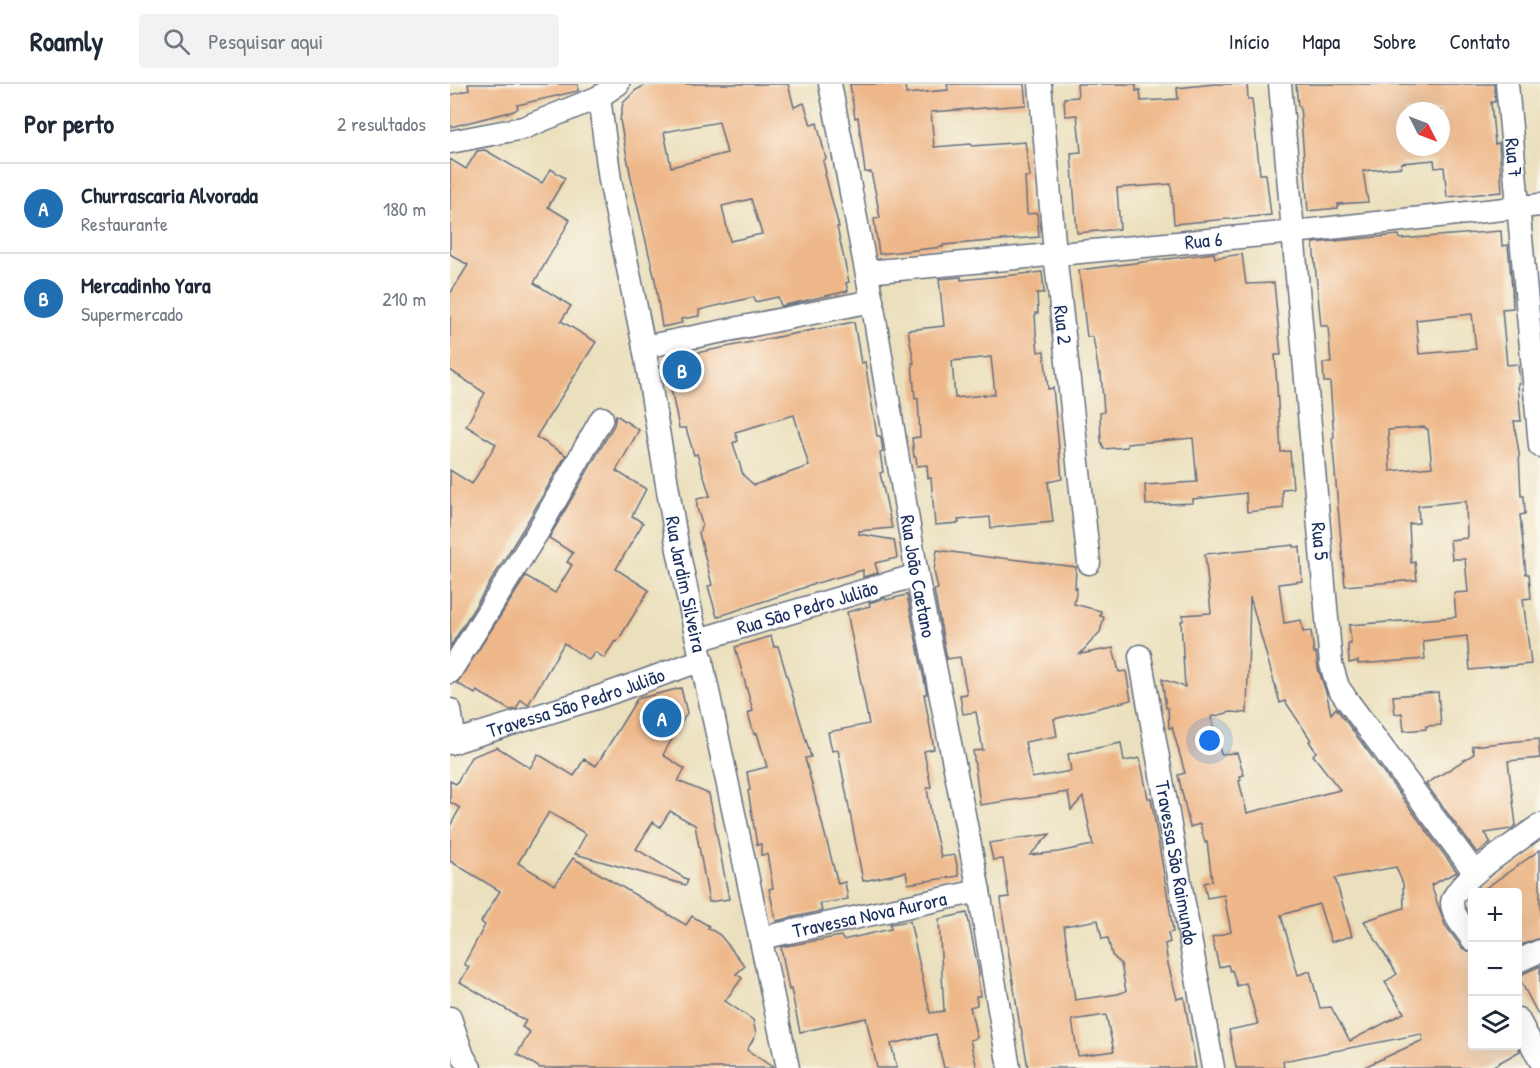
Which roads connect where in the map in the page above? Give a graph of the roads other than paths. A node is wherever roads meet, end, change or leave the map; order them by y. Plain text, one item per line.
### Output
1 (618, 84) edge
2 (830, 84) edge
3 (1040, 84) edge
4 (1280, 84) edge
5 (1507, 84) edge
6 (599, 97) junction
7 (450, 142) edge
8 (1540, 206) edge
9 (1517, 207) junction
10 (1293, 232) junction
11 (1055, 253) junction
12 (867, 272) junction
13 (872, 301) junction
14 (644, 347) junction
15 (602, 418) dead end
16 (1540, 446) edge
17 (1089, 563) dead end
18 (917, 575) junction
19 (700, 650) junction
20 (1140, 656) dead end
21 (450, 672) edge
22 (450, 710) edge
23 (453, 742) edge
24 (1540, 825) edge
25 (1475, 873) junction
26 (978, 891) junction
27 (1468, 932) edge
28 (761, 938) junction
29 (1540, 951) edge
30 (1522, 959) edge
31 (450, 1018) edge
32 (1522, 1026) edge
33 (1540, 1060) edge
34 (469, 1068) edge
35 (788, 1068) edge
36 (1009, 1068) edge
37 (1213, 1068) edge
38 (1522, 1068) edge

1 - 6 street
2 - 12 street, Rua João Caetano
3 - 11 street, Rua 2
4 - 10 street, Rua 5
5 - 9 street, Rua 7
6 - 7 street
6 - 14 street, Rua Jardim Silveira
8 - 9 street, Rua 6
9 - 10 street, Rua 6
9 - 16 street, Rua 7
10 - 11 street, Rua 6
10 - 25 street, Rua 5
11 - 12 street, Rua 6
11 - 17 street, Rua 2
12 - 13 street, Rua João Caetano
13 - 14 street
13 - 18 street, Rua João Caetano
14 - 19 street, Rua Jardim Silveira
15 - 21 street
18 - 19 street, Rua São Pedro Julião
18 - 26 street, Rua João Caetano
19 - 23 street, Travessa São Pedro Julião
19 - 28 street, Rua Jardim Silveira
20 - 37 street, Travessa São Raimundo
22 - 23 street
24 - 25 street
25 - 27 street
26 - 28 street, Travessa Nova Aurora
26 - 36 street, Rua João Caetano
28 - 35 street, Rua Jardim Silveira
29 - 30 street
31 - 34 street
32 - 33 street
33 - 38 street

